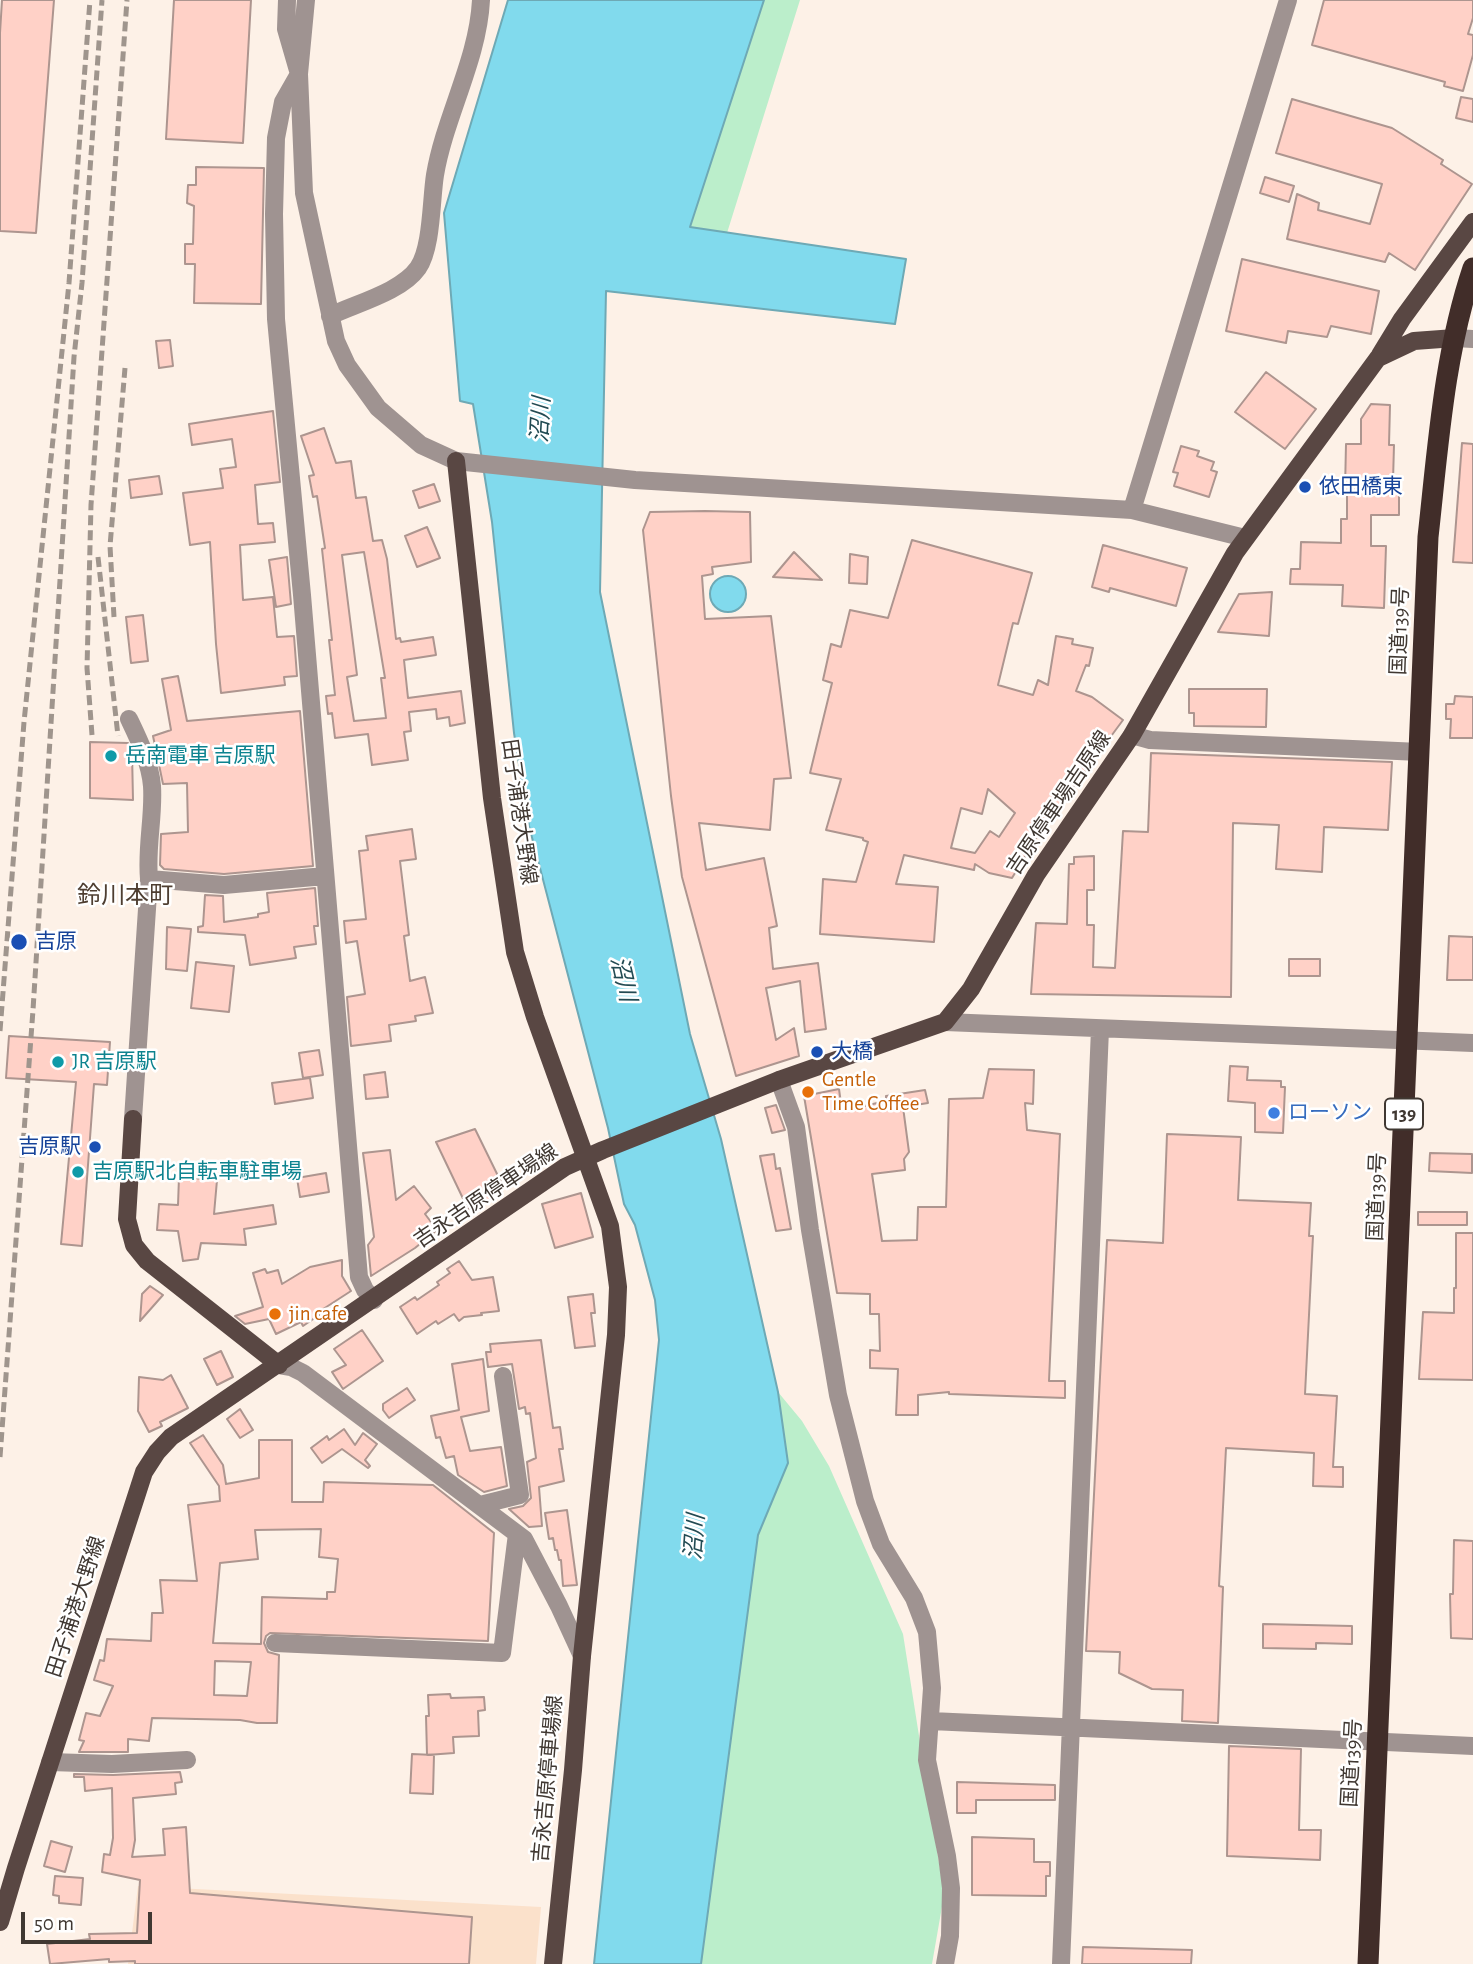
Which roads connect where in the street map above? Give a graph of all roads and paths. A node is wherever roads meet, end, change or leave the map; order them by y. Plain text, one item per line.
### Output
1 (287, 0) edge
2 (306, 0) edge
3 (481, 0) edge
4 (1288, 0) edge
5 (299, 74) junction
6 (1473, 222) edge
7 (1473, 268) edge
8 (330, 316) junction
9 (1464, 338) edge
10 (1378, 358) junction
11 (456, 461) junction
12 (1132, 510) junction
13 (1245, 538) junction
14 (130, 719) dead end
15 (1132, 735) junction
16 (1420, 752) junction
17 (325, 876) junction
18 (149, 878) junction
19 (945, 1022) junction
20 (1100, 1029) junction
21 (1406, 1041) junction
22 (1473, 1043) edge
23 (779, 1080) junction
24 (133, 1119) joint
25 (595, 1154) junction
26 (374, 1300) junction
27 (279, 1365) junction
28 (503, 1376) dead end
29 (480, 1505) junction
30 (517, 1534) junction
31 (275, 1643) dead end
32 (582, 1656) junction
33 (931, 1721) junction
34 (1071, 1727) junction
35 (1377, 1742) junction
36 (1473, 1746) edge
37 (187, 1760) dead end
38 (50, 1762) junction
39 (0, 1922) edge
40 (554, 1964) edge
41 (945, 1964) edge
42 (1061, 1964) edge
43 (1368, 1964) edge

1 - 5 street
2 - 5 street
3 - 8 street
4 - 12 street
5 - 8 street
5 - 17 street
6 - 10 main road
7 - 9 highway, 国道139号 / 139
8 - 11 street
9 - 10 main road, 吉原停車場吉原線
9 - 16 highway, 国道139号 / 139
10 - 13 main road, 吉原停車場吉原線
11 - 12 street
11 - 25 main road, 田子浦港大野線
12 - 13 street
13 - 15 main road, 吉原停車場吉原線
14 - 18 street
15 - 16 street
15 - 19 main road, 吉原停車場吉原線
16 - 21 highway, 国道139号 / 139
17 - 18 street
17 - 26 street
18 - 24 street
19 - 20 street
19 - 23 main road
20 - 21 street
20 - 34 street
21 - 22 street
21 - 35 highway, 国道139号 / 139
23 - 25 main road
23 - 33 street
24 - 27 main road
25 - 26 main road, 吉永吉原停車場線
25 - 32 main road, 吉永吉原停車場線
26 - 27 main road, 吉永吉原停車場線
27 - 29 street
27 - 38 main road, 田子浦港大野線
28 - 29 street
29 - 30 street
30 - 31 street
30 - 32 street
32 - 40 main road, 吉永吉原停車場線
33 - 34 street
33 - 41 street
34 - 35 street
34 - 42 street
35 - 36 street
35 - 43 highway, 国道139号 / 139
37 - 38 street
38 - 39 main road, 田子浦港大野線

